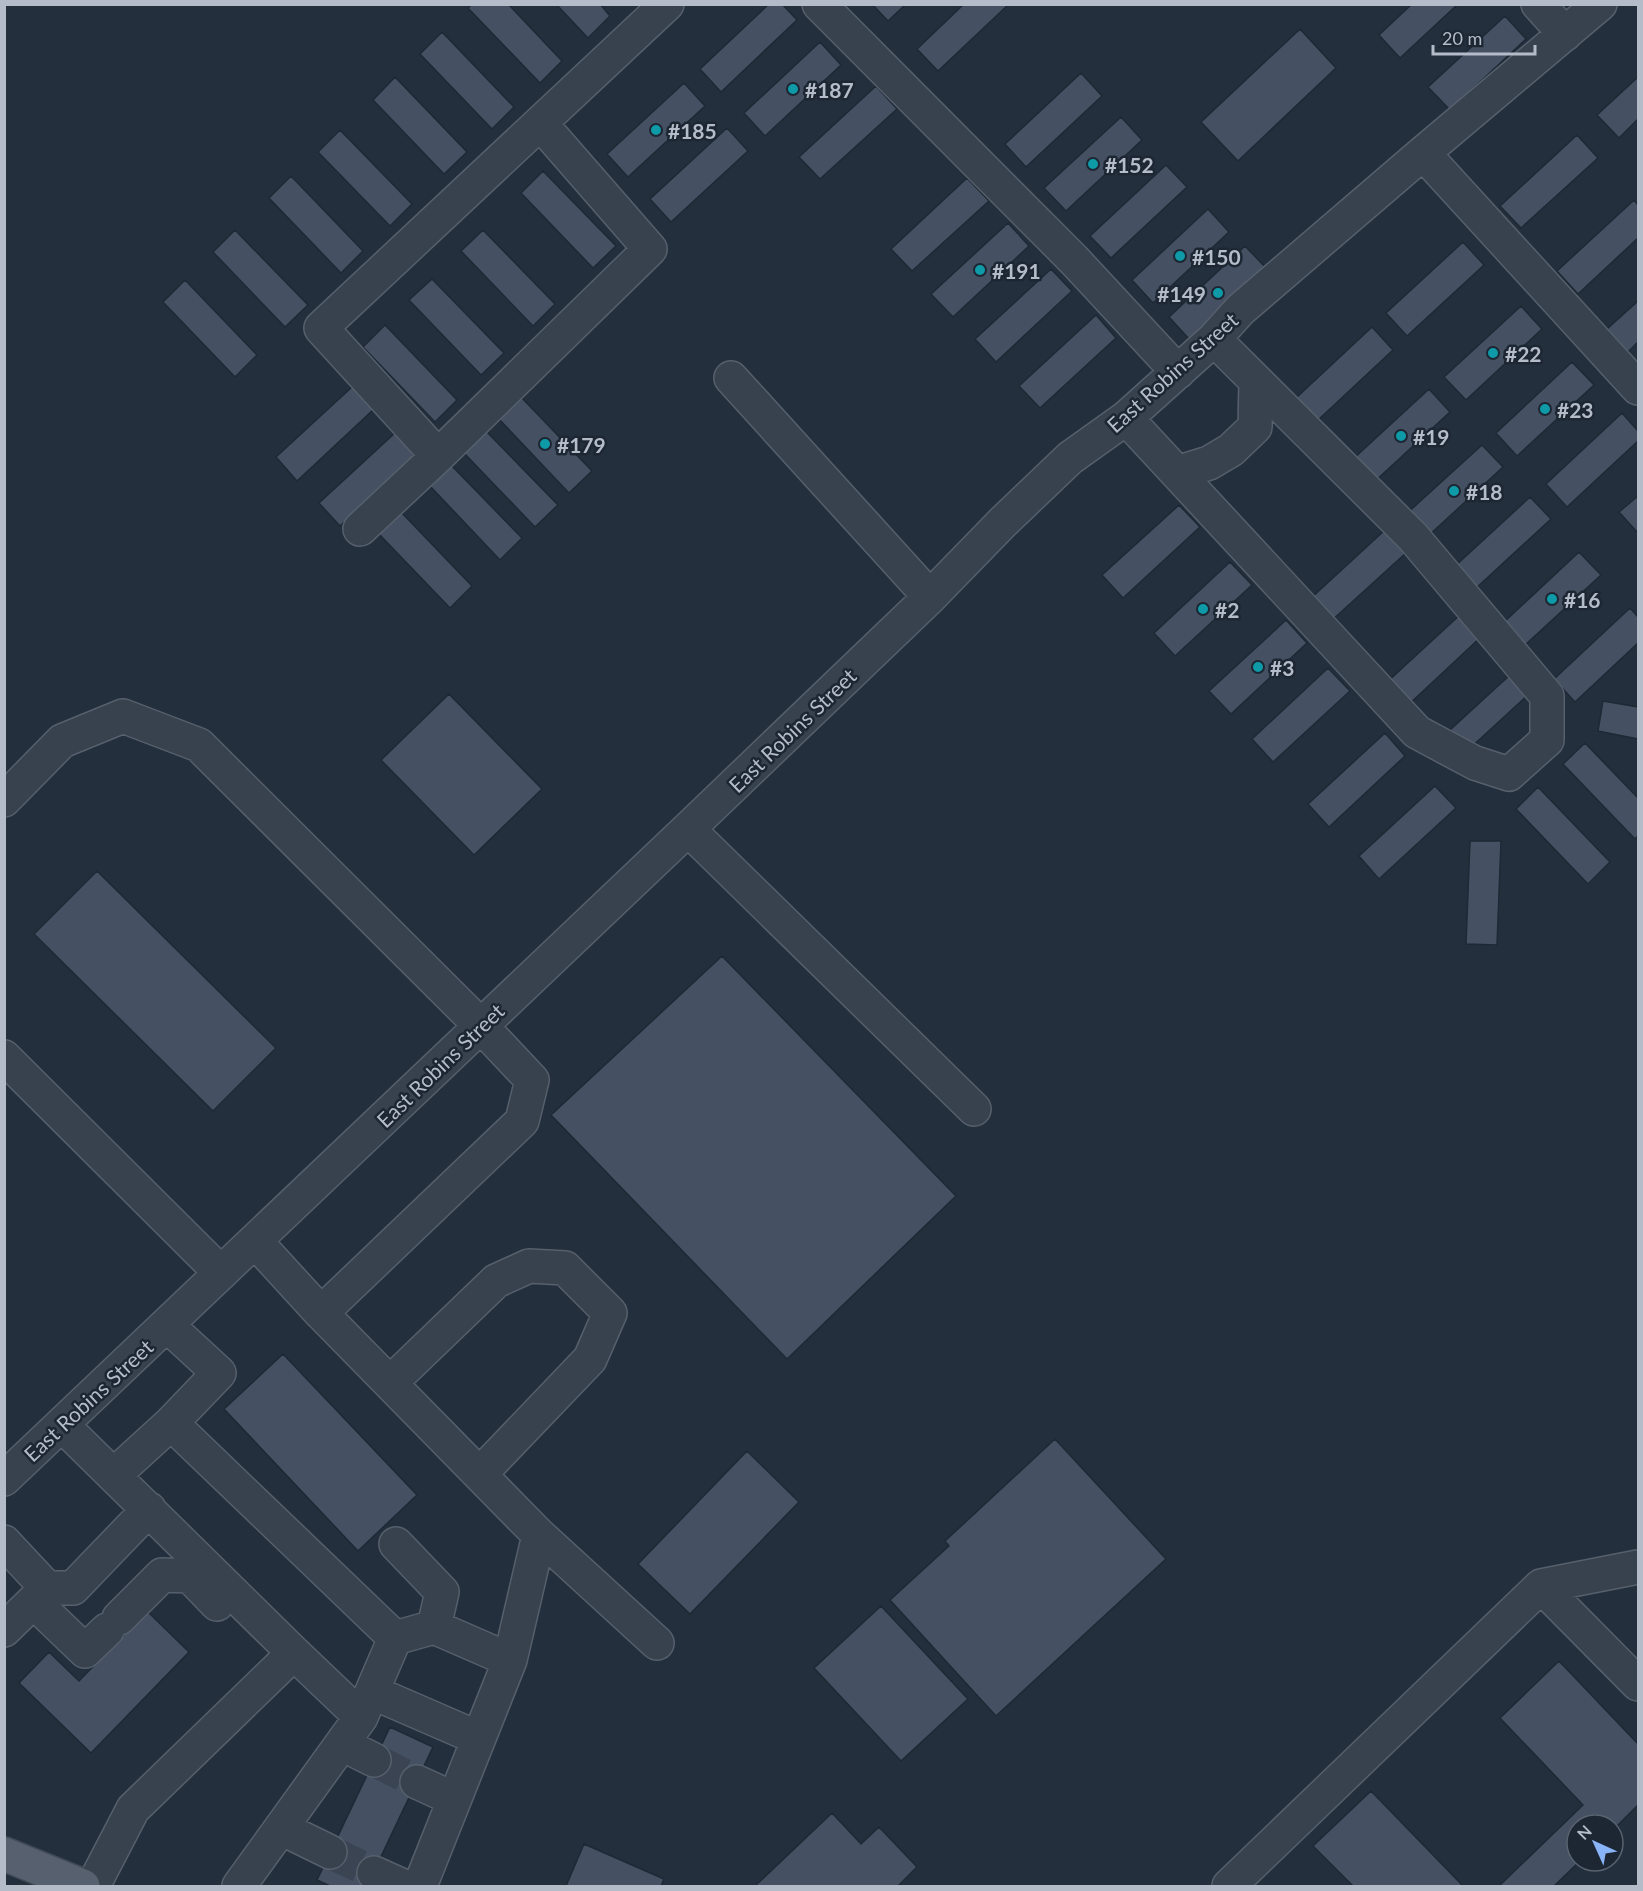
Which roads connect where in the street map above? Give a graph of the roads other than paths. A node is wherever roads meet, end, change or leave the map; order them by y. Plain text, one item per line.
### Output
1 (667, 4) edge
2 (819, 4) edge
3 (1539, 4) edge
4 (1600, 4) edge
5 (1565, 34) junction
6 (541, 124) junction
7 (1423, 153) junction
8 (1214, 339) junction
9 (1178, 372) junction
10 (731, 378) dead end
11 (1256, 381) junction
12 (1638, 388) edge
13 (1126, 418) junction
14 (438, 456) junction
15 (1177, 473) junction
16 (360, 529) dead end
17 (930, 597) junction
18 (4, 800) edge
19 (688, 829) junction
20 (481, 1026) junction
21 (4, 1058) edge
22 (974, 1109) dead end
23 (255, 1241) junction
24 (221, 1273) junction
25 (321, 1313) junction
26 (168, 1326) junction
27 (390, 1383) junction
28 (171, 1423) junction
29 (62, 1425) junction
30 (114, 1474) junction
31 (480, 1474) junction
32 (4, 1479) edge
33 (149, 1509) junction
34 (539, 1535) junction
35 (4, 1542) edge
36 (396, 1544) dead end
37 (1638, 1567) edge
38 (1541, 1586) junction
39 (40, 1595) junction
40 (434, 1627) junction
41 (4, 1630) edge
42 (395, 1638) junction
43 (284, 1643) junction
44 (657, 1643) dead end
45 (510, 1660) junction
46 (1638, 1684) edge
47 (367, 1704) junction
48 (478, 1738) junction
49 (342, 1743) junction
50 (374, 1760) tunnel mouth
51 (417, 1782) tunnel mouth
52 (454, 1799) junction
53 (282, 1828) junction
54 (330, 1852) tunnel mouth
55 (4, 1854) edge
56 (374, 1873) tunnel mouth
57 (83, 1887) edge
58 (93, 1887) edge
59 (239, 1887) edge
60 (403, 1887) edge
61 (420, 1887) edge
62 (1229, 1887) edge

1 - 6 street
2 - 9 street
3 - 5 street
4 - 5 street, East Robins Street
5 - 7 street, East Robins Street
6 - 14 street
6 - 14 street
7 - 8 street, East Robins Street
7 - 12 street
8 - 9 street, East Robins Street
8 - 11 street
9 - 13 street, East Robins Street
10 - 17 street
11 - 15 street
11 - 15 street
13 - 15 street
13 - 17 street, East Robins Street
14 - 16 street
17 - 19 street, East Robins Street
18 - 20 street
19 - 20 street, East Robins Street
19 - 22 street
20 - 23 street, East Robins Street
20 - 25 street
21 - 24 street
23 - 24 street, East Robins Street
23 - 25 street
24 - 26 street, East Robins Street
25 - 27 street
26 - 28 street
26 - 29 street, East Robins Street
27 - 31 street
27 - 31 street
28 - 30 street
28 - 42 street
29 - 30 street
29 - 32 street, East Robins Street
30 - 33 street
31 - 34 street
33 - 39 street
33 - 43 street
34 - 44 street
34 - 45 street
35 - 39 street
36 - 40 street
37 - 38 street
38 - 46 street
38 - 62 street
39 - 41 street
39 - 43 street
40 - 42 street
40 - 45 street
42 - 47 street
43 - 47 street
43 - 58 street
45 - 48 street
47 - 48 street
47 - 49 street
48 - 52 street
49 - 50 street
49 - 53 street
51 - 52 street
52 - 61 street
53 - 54 street
53 - 59 street
55 - 57 main road
56 - 60 street

